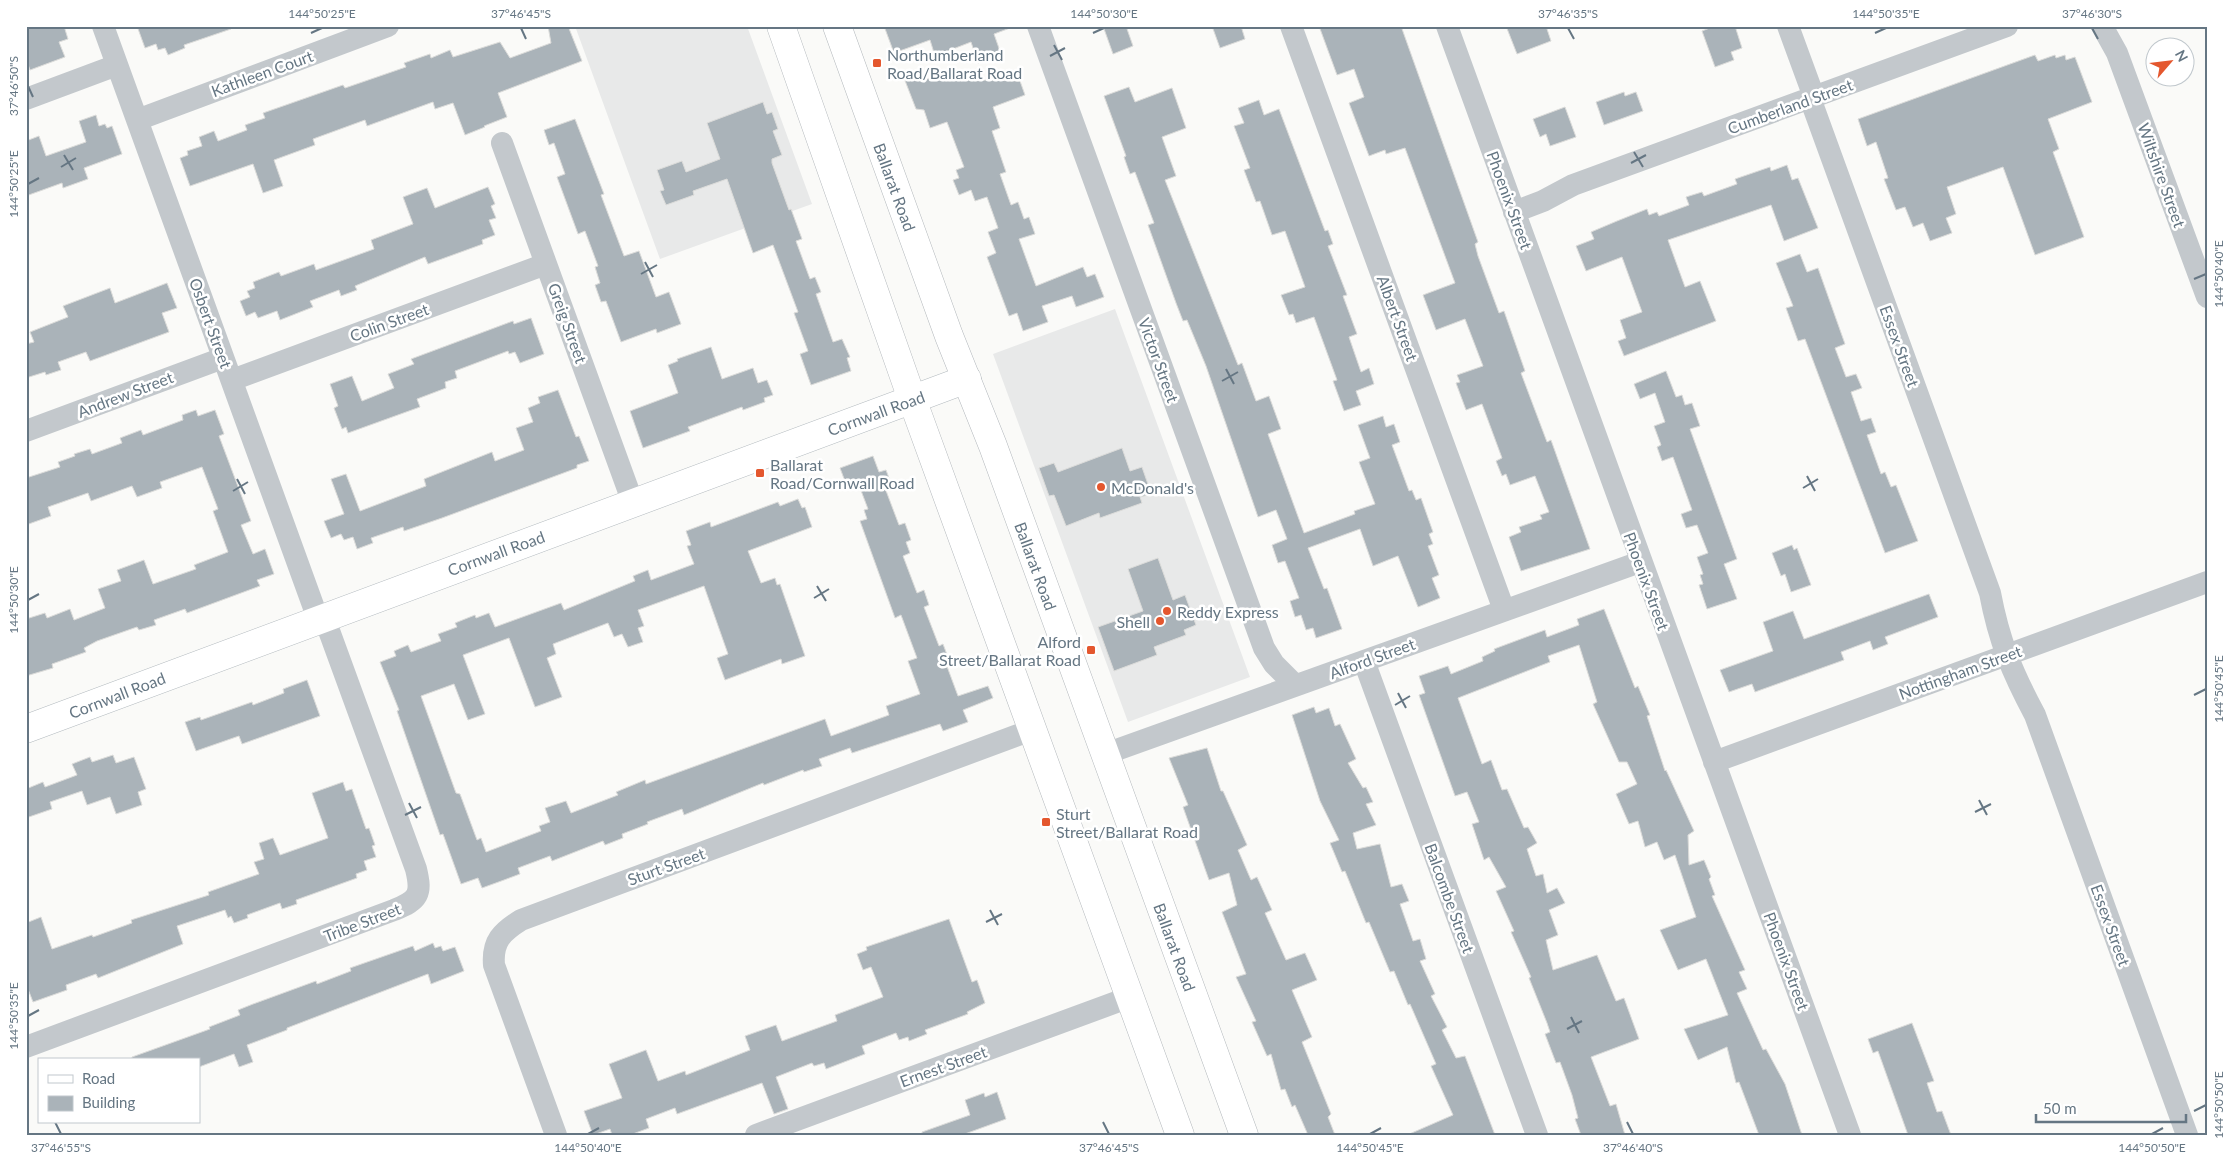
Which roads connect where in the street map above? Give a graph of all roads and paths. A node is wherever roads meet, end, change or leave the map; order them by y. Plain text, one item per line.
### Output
1 (104, 26) edge
2 (388, 26) edge
3 (781, 26) edge
4 (837, 26) edge
5 (1038, 26) edge
6 (1291, 26) edge
7 (1447, 26) edge
8 (1788, 26) edge
9 (2007, 26) edge
10 (2102, 26) edge
11 (2113, 26) edge
12 (2117, 53) junction
13 (117, 65) junction
14 (1812, 98) junction
15 (26, 99) edge
16 (137, 120) junction
17 (502, 143) dead end
18 (1512, 206) junction
19 (546, 264) junction
20 (2207, 297) edge
21 (223, 358) junction
22 (967, 379) junction
23 (232, 380) junction
24 (912, 400) junction
25 (26, 431) edge
26 (633, 503) junction
27 (1640, 562) junction
28 (2207, 582) edge
29 (1504, 610) junction
30 (321, 618) junction
31 (2012, 653) junction
32 (1364, 661) junction
33 (1295, 685) junction
34 (26, 729) edge
35 (1034, 729) junction
36 (1104, 754) junction
37 (1714, 762) junction
38 (1130, 997) junction
39 (26, 1047) edge
40 (556, 1135) edge
41 (756, 1135) edge
42 (1180, 1135) edge
43 (1244, 1135) edge
44 (1537, 1135) edge
45 (1850, 1135) edge
46 (2187, 1135) edge

1 - 13 street, Osbert Street
2 - 16 street, Kathleen Court
3 - 24 main road
4 - 22 main road, Ballarat Road
5 - 33 street, Victor Street
6 - 29 street, Albert Street
7 - 18 street, Phoenix Street
8 - 14 street, Essex Street
9 - 14 street, Cumberland Street
10 - 12 street, Wiltshire Street
11 - 12 street, Wiltshire Street
12 - 20 street, Wiltshire Street
13 - 15 street
13 - 16 street, Osbert Street
14 - 18 street, Cumberland Street
14 - 31 street, Essex Street
16 - 21 street, Osbert Street
17 - 19 street, Greig Street
18 - 27 street, Phoenix Street
19 - 23 street, Colin Street
19 - 26 street, Greig Street
21 - 23 street, Osbert Street
21 - 25 street, Andrew Street
22 - 24 main road, Cornwall Road
22 - 36 main road, Ballarat Road
23 - 30 street, Osbert Street
24 - 26 main road, Cornwall Road
24 - 35 main road
26 - 30 main road, Cornwall Road
27 - 29 street, Alford Street
27 - 37 street, Phoenix Street
28 - 31 street, Nottingham Street
29 - 32 street, Alford Street
30 - 34 main road, Cornwall Road
30 - 39 street, Tribe Street
31 - 37 street, Nottingham Street
31 - 46 street, Essex Street
32 - 33 street, Alford Street
32 - 44 street, Balcombe Street
33 - 36 street, Alford Street
35 - 38 main road
35 - 40 street, Sturt Street
36 - 43 main road, Ballarat Road
37 - 45 street, Phoenix Street
38 - 41 street, Ernest Street
38 - 42 main road

